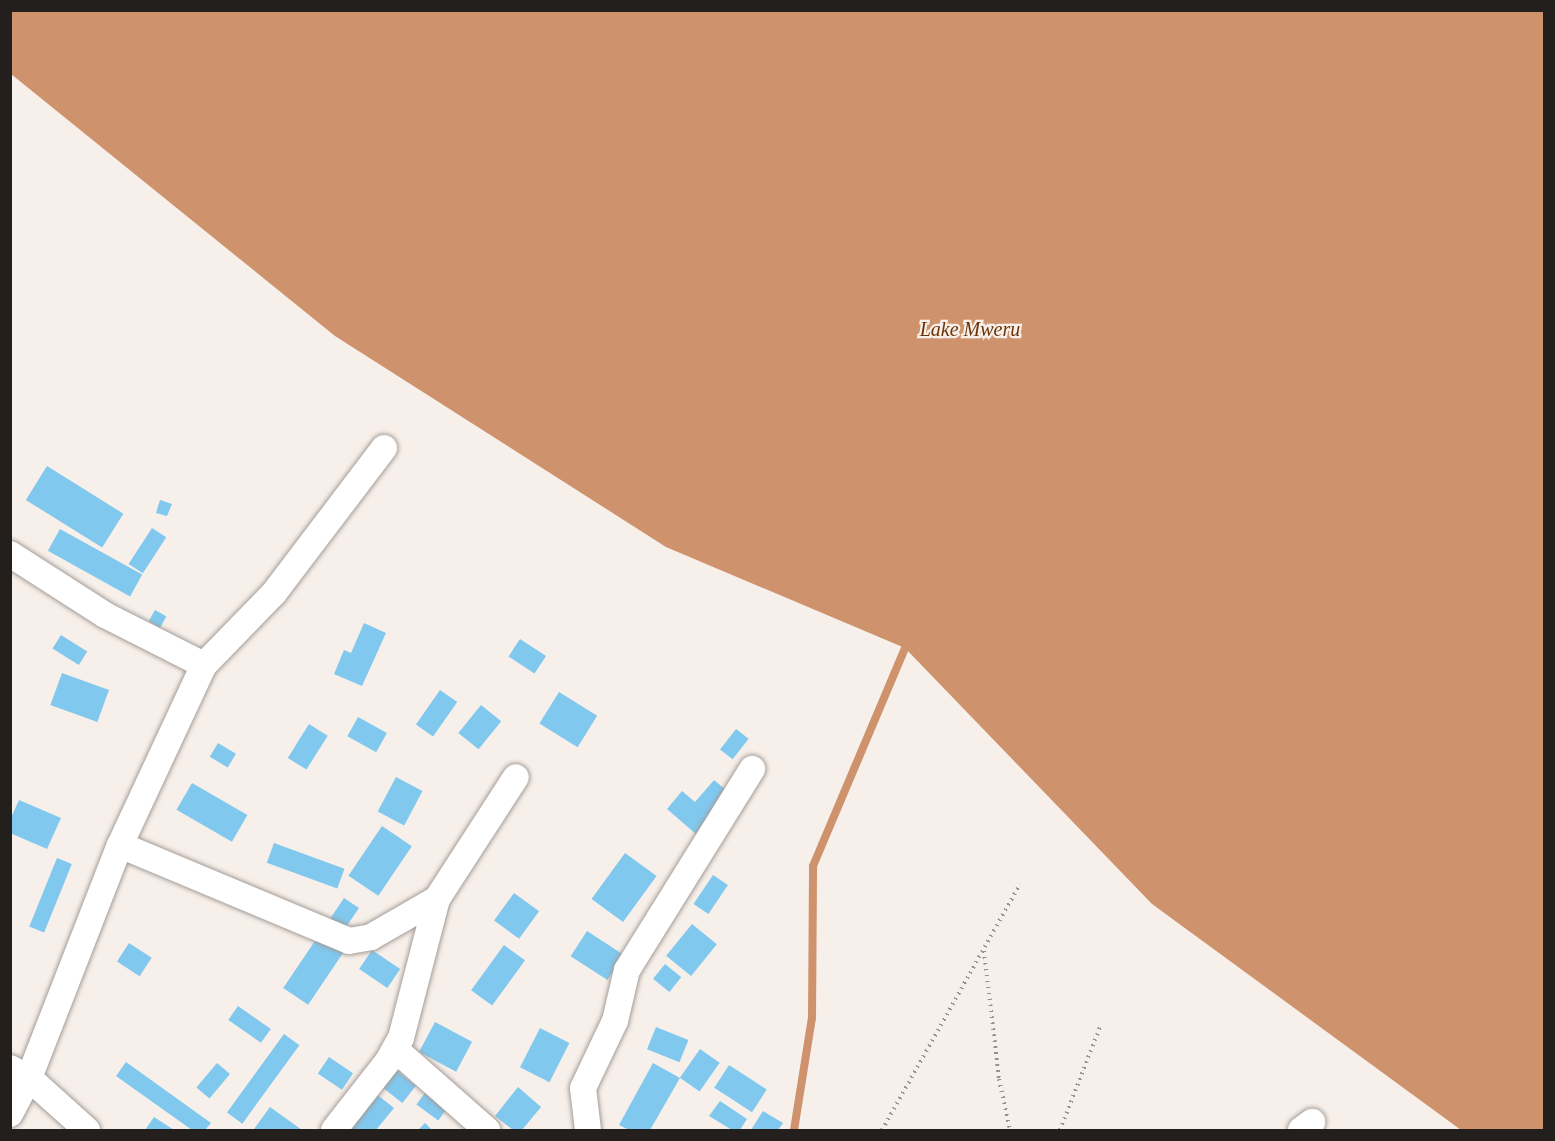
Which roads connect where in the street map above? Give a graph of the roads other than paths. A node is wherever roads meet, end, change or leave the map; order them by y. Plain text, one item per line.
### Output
1 (384, 447) dead end
2 (10, 554) edge
3 (204, 665) junction
4 (752, 769) dead end
5 (516, 777) dead end
6 (120, 845) junction
7 (437, 899) junction
8 (395, 1049) junction
9 (20, 1073) edge
10 (10, 1114) edge
11 (87, 1131) edge
12 (334, 1131) edge
13 (487, 1131) edge
14 (588, 1131) edge

1 - 3 street
2 - 3 street
3 - 6 street
4 - 14 street
5 - 7 street
6 - 7 street
6 - 9 street
7 - 8 street
8 - 12 street
8 - 13 street
9 - 10 street
9 - 11 street

